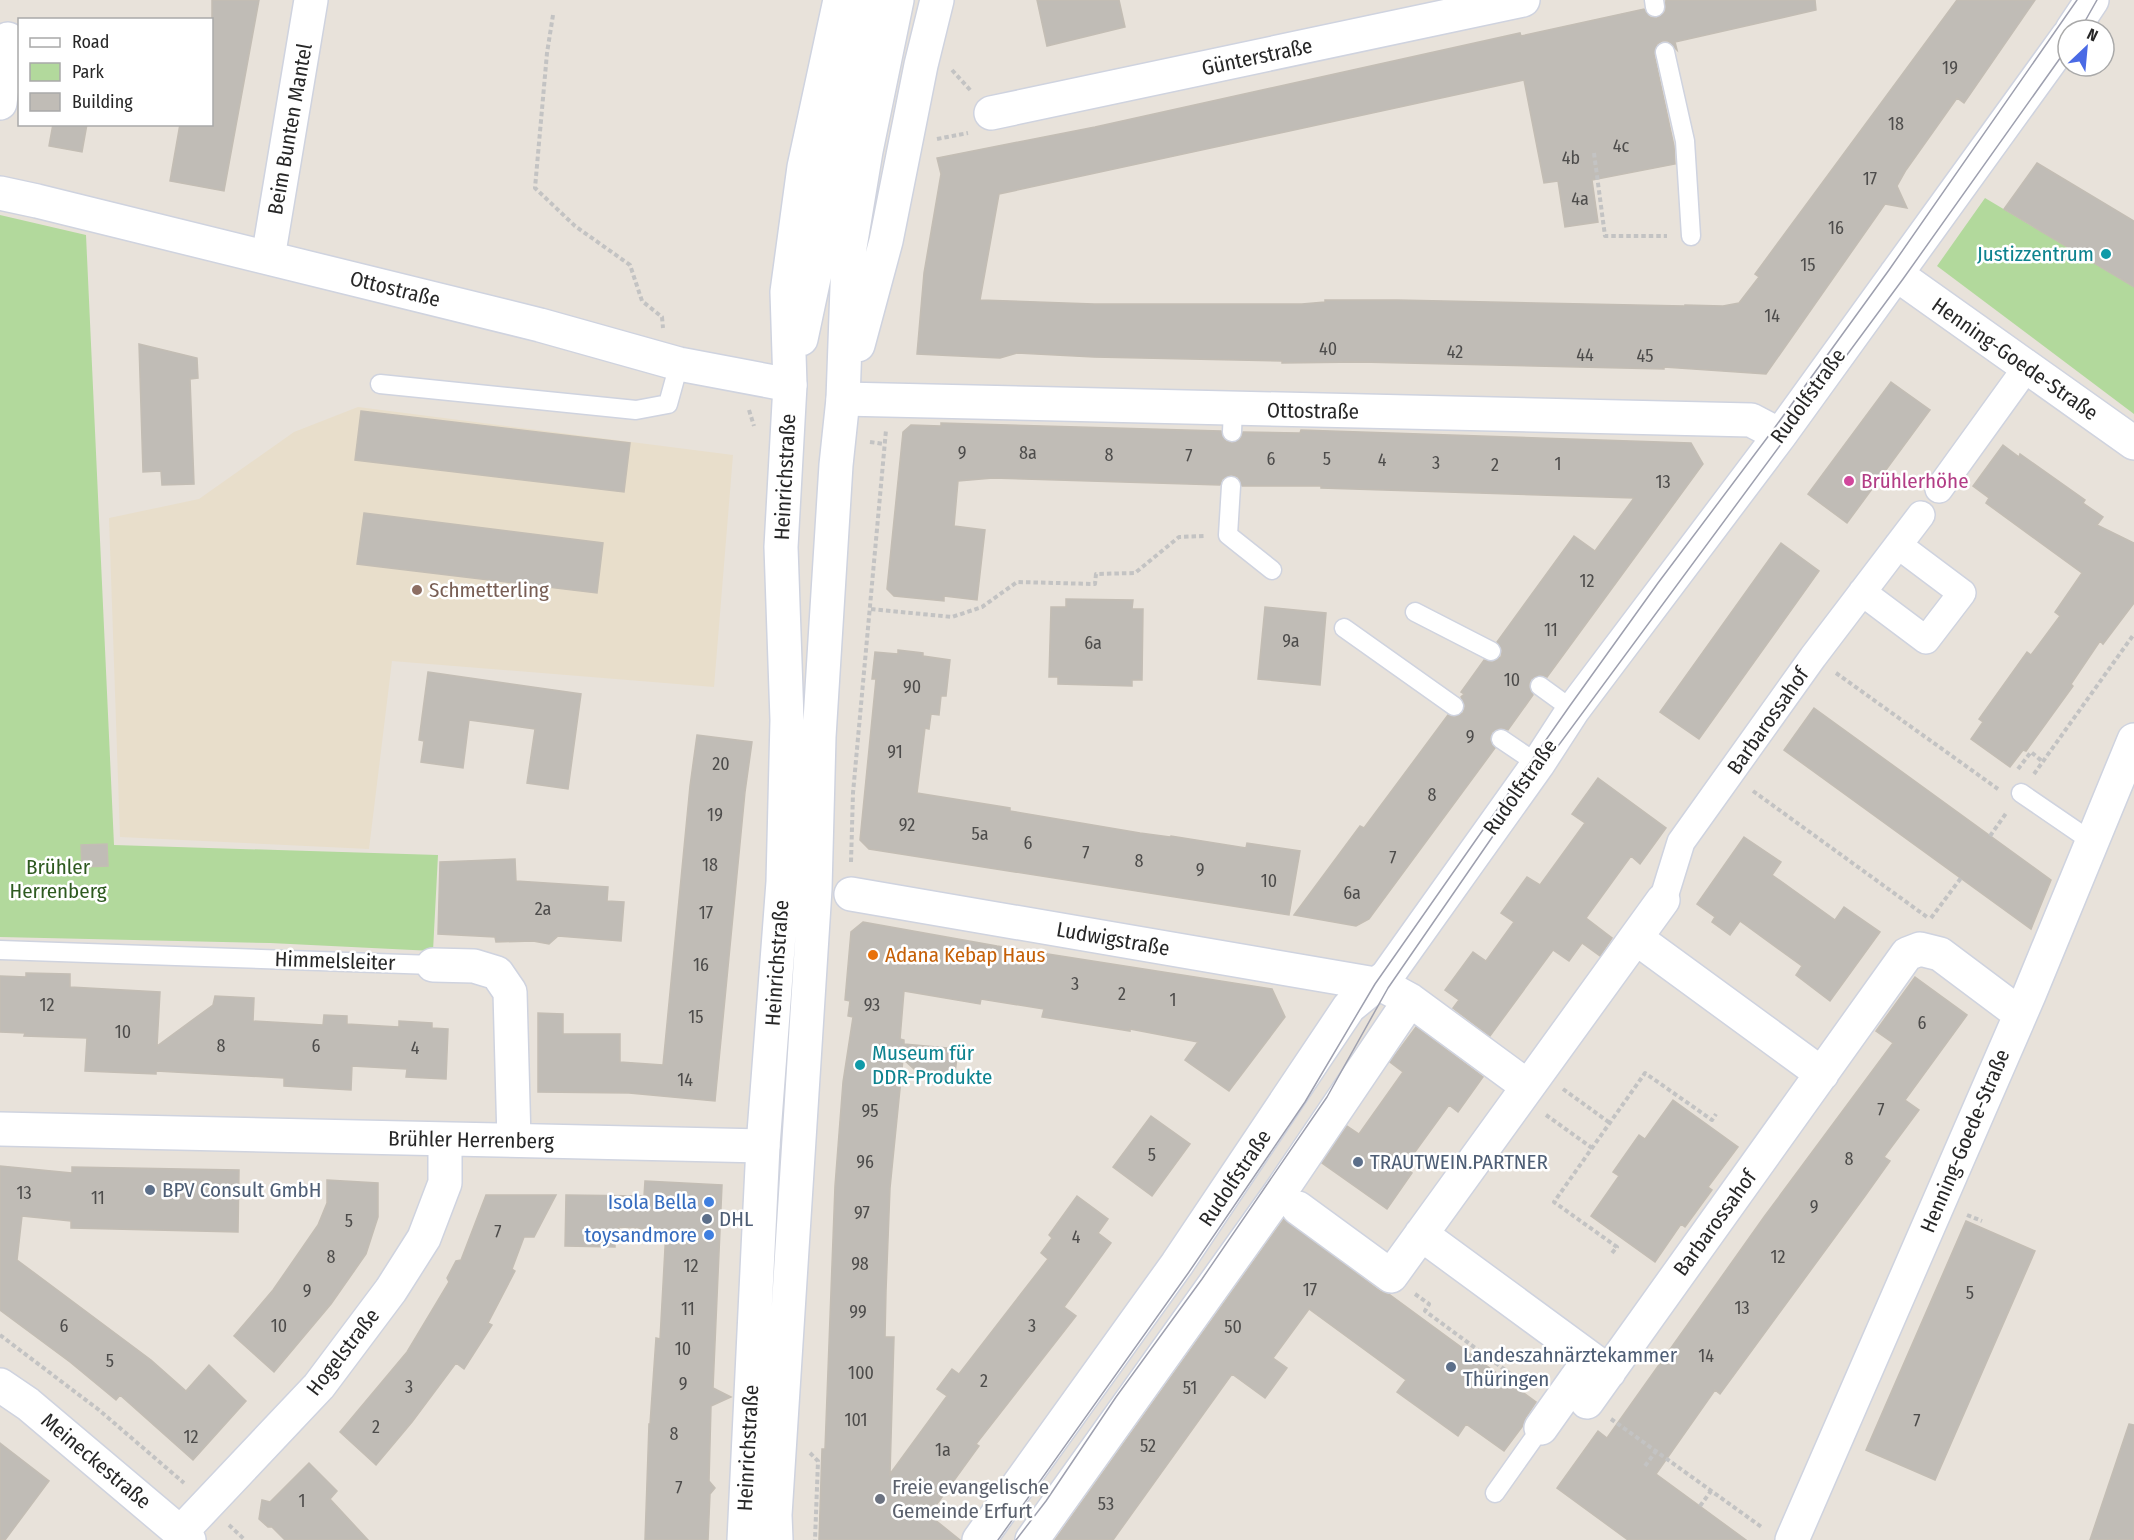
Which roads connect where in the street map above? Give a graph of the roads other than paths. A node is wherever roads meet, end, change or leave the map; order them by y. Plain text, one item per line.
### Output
1 (311, 0) edge
2 (840, 0) edge
3 (873, 0) edge
4 (897, 0) edge
5 (938, 0) edge
6 (2092, 0) edge
7 (1511, 1) edge
8 (2080, 18) edge
9 (8, 39) dead end
10 (1665, 52) dead end
11 (2056, 53) edge
12 (0, 103) edge
13 (982, 123) road end
14 (0, 194) edge
15 (1691, 236) road end
16 (268, 258) junction
17 (1896, 274) junction
18 (680, 364) junction
19 (2027, 367) junction
20 (380, 384) dead end
21 (790, 385) junction
22 (843, 399) junction
23 (1780, 435) junction
24 (2134, 443) edge
25 (1231, 486) dead end
26 (1939, 489) dead end
27 (1921, 514) dead end
28 (1898, 545) junction
29 (1272, 570) dead end
30 (1862, 592) junction
31 (1415, 612) dead end
32 (1344, 628) dead end
33 (1491, 651) dead end
34 (1540, 686) dead end
35 (1454, 706) dead end
36 (1573, 710) junction
37 (1501, 739) dead end
38 (2134, 740) edge
39 (1538, 764) junction
40 (2021, 793) road end
41 (2091, 841) junction
42 (850, 894) dead end
43 (1663, 900) joint
44 (1636, 938) junction
45 (0, 950) edge
46 (433, 965) joint
47 (1375, 984) junction
48 (1410, 1000) junction
49 (2020, 1014) junction
50 (1822, 1074) junction
51 (1528, 1084) junction
52 (0, 1129) edge
53 (445, 1139) junction
54 (514, 1140) junction
55 (763, 1146) junction
56 (1298, 1208) dead end
57 (1421, 1234) junction
58 (1599, 1366) junction
59 (0, 1385) edge
60 (1587, 1402) road end
61 (1548, 1418) joint
62 (1495, 1493) dead end
63 (185, 1536) edge
64 (744, 1540) edge
65 (776, 1540) edge
66 (979, 1540) edge
67 (1032, 1540) edge
68 (1792, 1540) edge

1 - 16 street, Beim Bunten Mantel
2 - 21 street, Heinrichstraße
3 - 21 street, Heinrichstraße
4 - 22 street, Heinrichstraße
5 - 22 street, Heinrichstraße
6 - 8 street
7 - 13 street, Günterstraße
9 - 12 street
10 - 15 lane
11 - 17 street, Rudolfstraße
14 - 16 street, Ottostraße
16 - 18 street, Ottostraße
17 - 19 street, Henning-Goede-Straße
17 - 23 street, Rudolfstraße
18 - 20 lane
18 - 21 street, Ottostraße
19 - 24 street, Henning-Goede-Straße
19 - 26 street
21 - 55 street, Heinrichstraße
22 - 23 street, Ottostraße
22 - 65 street, Heinrichstraße
23 - 36 street, Rudolfstraße
25 - 29 lane
27 - 28 street, Barbarossahof
28 - 30 street, Barbarossahof
28 - 30 street
30 - 43 street, Barbarossahof
31 - 33 lane
32 - 35 lane
34 - 36 lane
36 - 39 street, Rudolfstraße
37 - 39 lane
38 - 41 street, Henning-Goede-Straße
39 - 47 street, Rudolfstraße
40 - 41 lane
41 - 49 street, Henning-Goede-Straße
42 - 47 street, Ludwigstraße
43 - 44 street, Barbarossahof
44 - 50 street
44 - 51 street, Barbarossahof
45 - 46 lane, Himmelsleiter
46 - 54 street, Himmelsleiter
47 - 48 street
47 - 66 street, Rudolfstraße
48 - 51 street
48 - 67 street, Rudolfstraße
49 - 50 street, Barbarossahof
49 - 68 street, Henning-Goede-Straße
50 - 58 street, Barbarossahof
51 - 57 street, Barbarossahof
52 - 53 street, Brühler Herrenberg
53 - 54 street, Brühler Herrenberg
53 - 63 street, Hogelstraße
54 - 55 street, Brühler Herrenberg
55 - 64 street, Heinrichstraße
56 - 57 street, Barbarossahof
57 - 58 street
58 - 60 street, Barbarossahof
58 - 61 street, Barbarossahof
59 - 63 street, Meineckestraße
61 - 62 lane

